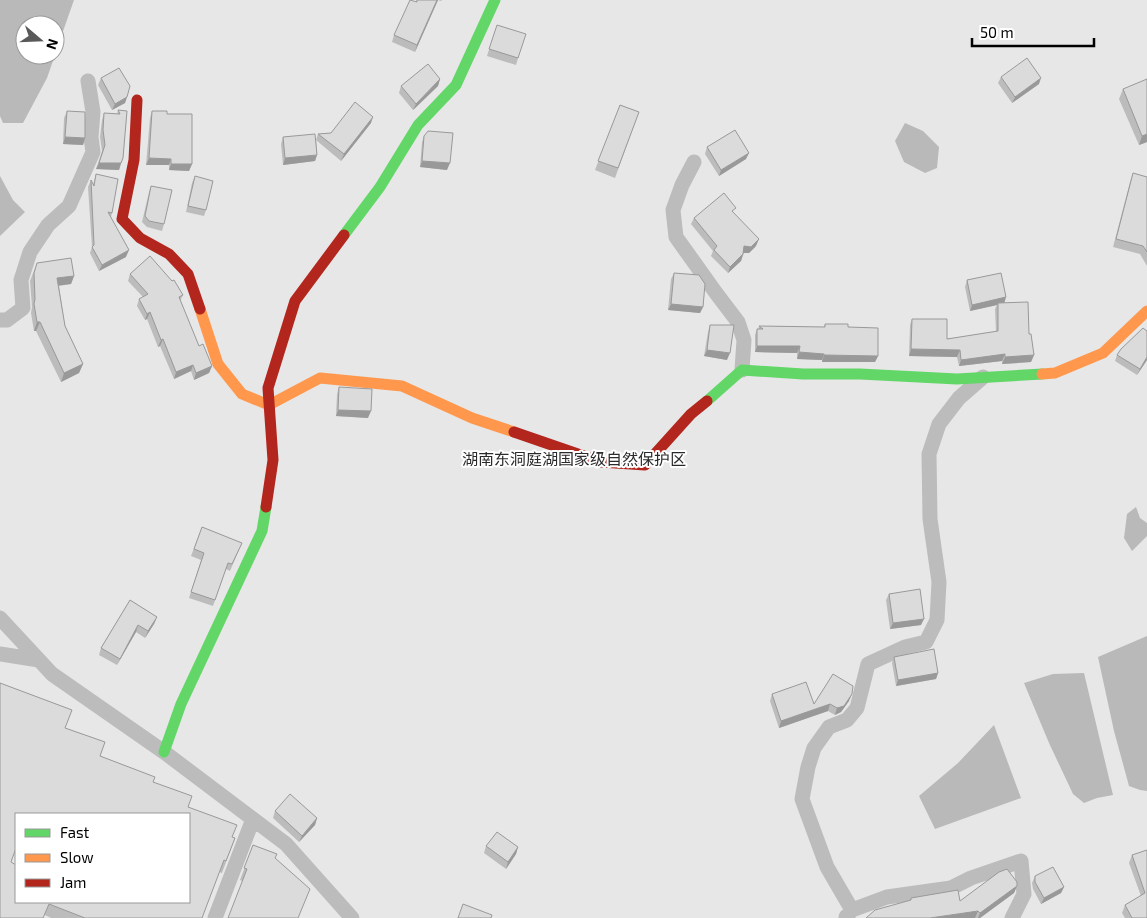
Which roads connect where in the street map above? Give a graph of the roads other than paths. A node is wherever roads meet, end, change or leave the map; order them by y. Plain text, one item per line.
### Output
1 (495, 0) edge
2 (88, 80) dead end
3 (137, 100) dead end
4 (694, 162) dead end
5 (1147, 311) edge
6 (0, 320) edge
7 (742, 370) junction
8 (983, 377) junction
9 (269, 405) junction
10 (0, 618) edge
11 (0, 654) edge
12 (40, 660) junction
13 (164, 752) junction
14 (253, 819) junction
15 (849, 914) edge
16 (215, 918) edge
17 (352, 918) edge
18 (1012, 918) edge

1 - 9 street
2 - 6 street
3 - 9 street
4 - 7 street
5 - 8 street
7 - 8 street
7 - 9 street
8 - 15 street
9 - 13 street
10 - 12 street
11 - 12 street
12 - 13 street
13 - 14 street
14 - 16 street
14 - 17 street
15 - 18 street

